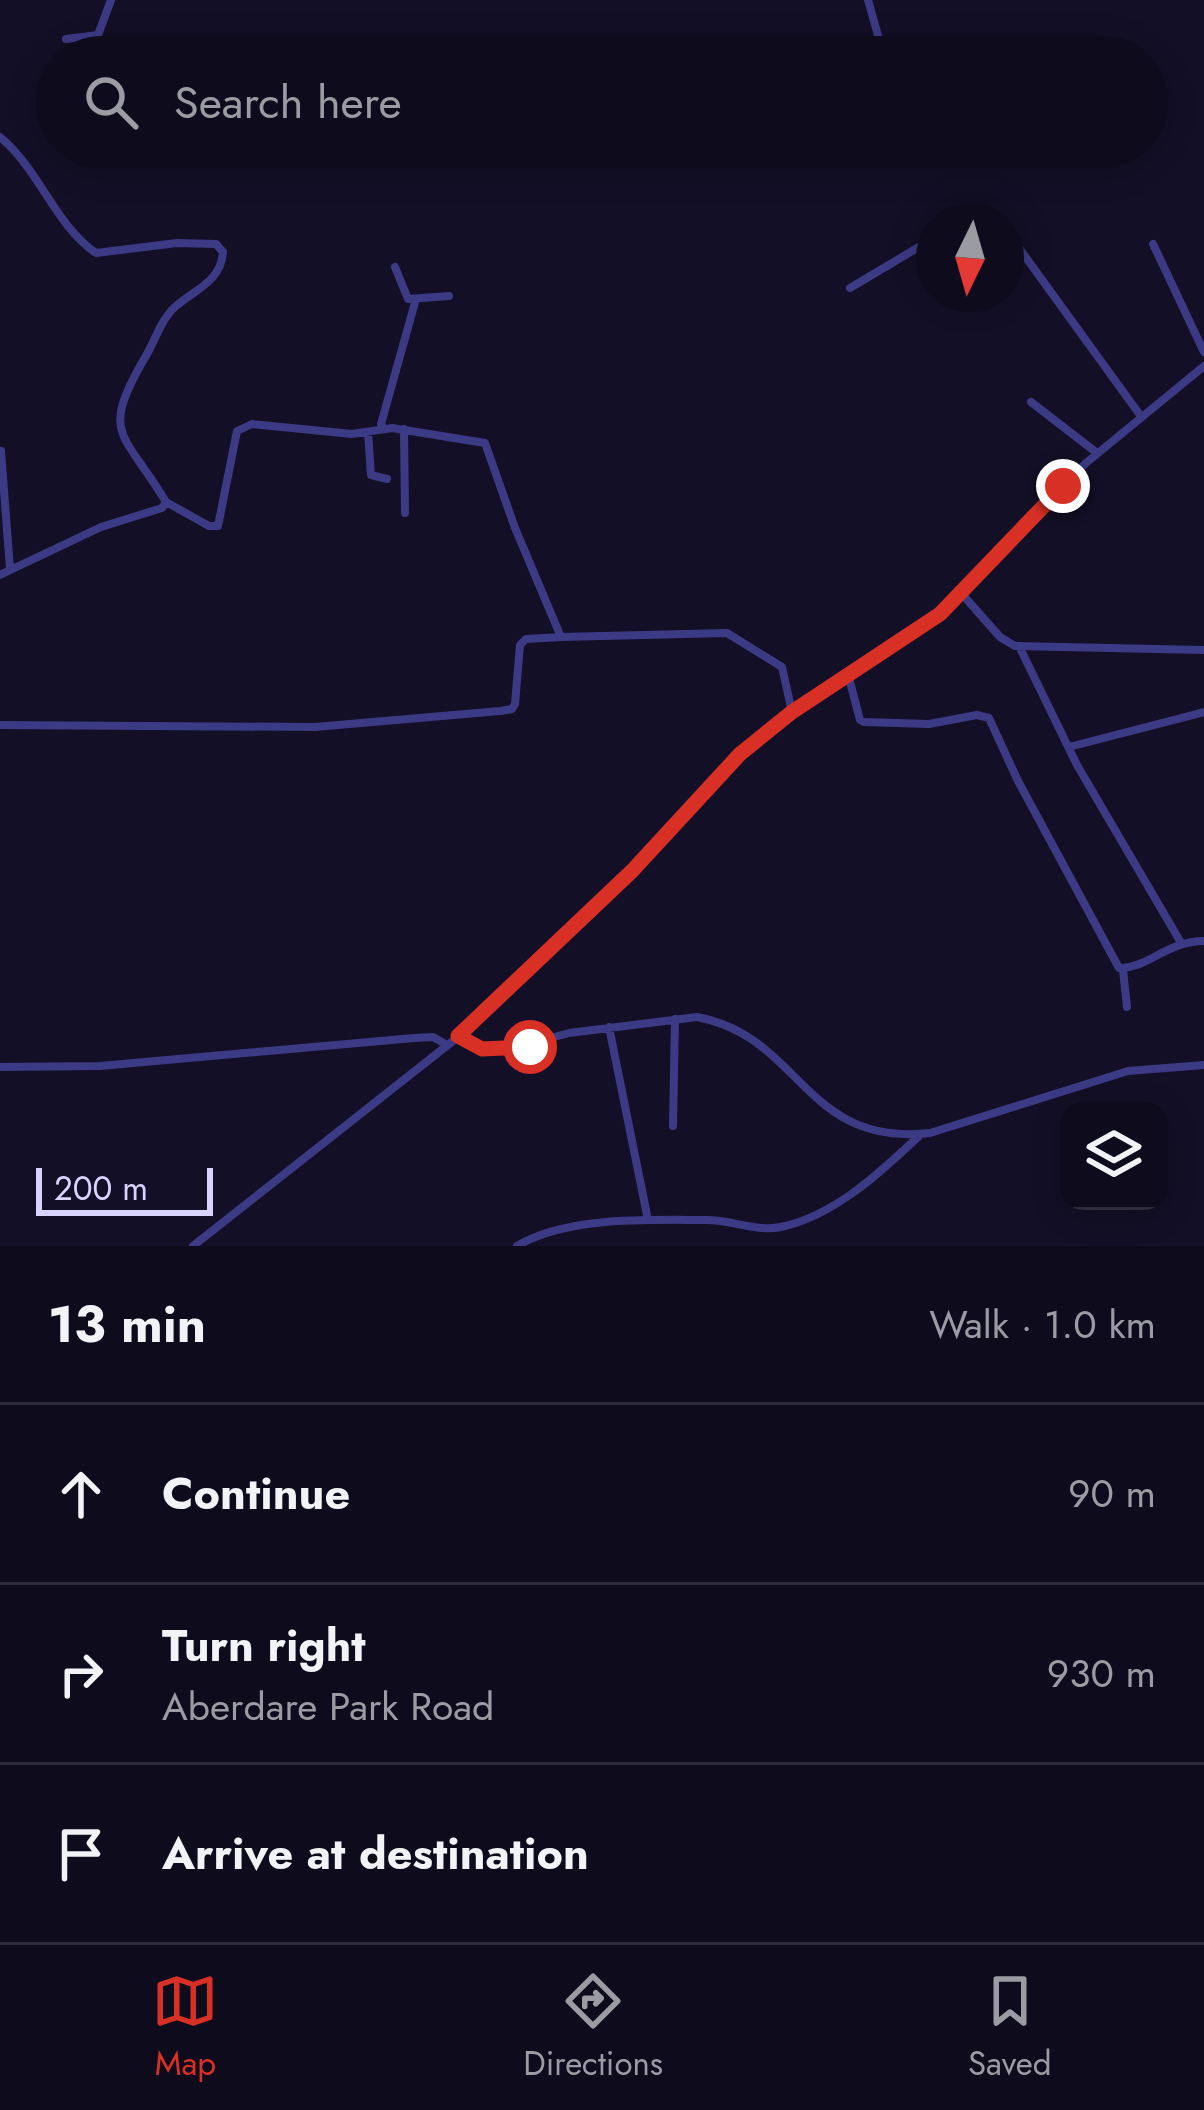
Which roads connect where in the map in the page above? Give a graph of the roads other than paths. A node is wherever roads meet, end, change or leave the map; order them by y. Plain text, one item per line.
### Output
1 (111, 0) edge
2 (868, 0) edge
3 (90, 36) edge
4 (878, 36) edge
5 (1, 139) edge
6 (1153, 244) dead end
7 (916, 249) edge
8 (1024, 255) edge
9 (395, 267) dead end
10 (850, 288) dead end
11 (449, 296) dead end
12 (416, 299) junction
13 (1204, 352) edge
14 (1204, 366) edge
15 (1031, 402) dead end
16 (1140, 416) junction
17 (404, 429) junction
18 (385, 430) junction
19 (368, 432) junction
20 (2, 451) edge
21 (1097, 454) junction
22 (387, 479) dead end
23 (166, 502) junction
24 (405, 513) dead end
25 (5, 573) edge
26 (962, 594) junction
27 (560, 637) junction
28 (1018, 646) junction
29 (1204, 650) edge
30 (848, 674) junction
31 (792, 712) junction
32 (1204, 712) edge
33 (0, 725) edge
34 (1069, 747) junction
35 (1180, 941) junction
36 (1204, 941) edge
37 (1123, 970) junction
38 (1127, 1007) dead end
39 (674, 1019) junction
40 (610, 1027) junction
41 (458, 1036) junction
42 (447, 1045) junction
43 (1204, 1065) edge
44 (0, 1067) edge
45 (673, 1126) dead end
46 (921, 1134) junction
47 (648, 1220) junction
48 (194, 1246) edge
49 (517, 1246) edge

1 - 3 street
2 - 4 street
5 - 23 street
6 - 13 street
7 - 10 street
8 - 16 street
9 - 12 street
11 - 12 street
12 - 18 street
14 - 16 street
15 - 21 street
16 - 21 street
17 - 18 street
17 - 24 street
17 - 27 street
18 - 19 street
19 - 22 street
19 - 23 street
20 - 25 street
21 - 26 street
23 - 25 street
26 - 28 street
26 - 30 street
27 - 31 street
27 - 33 street
28 - 29 street
28 - 34 street
30 - 31 street
30 - 37 street
31 - 41 street
32 - 34 street
34 - 35 street
35 - 36 street
35 - 37 street
37 - 38 street
39 - 40 street
39 - 45 street
39 - 46 street
40 - 41 street
40 - 47 street
41 - 42 street
42 - 44 street
42 - 48 street
43 - 46 street
46 - 47 street
47 - 49 street

